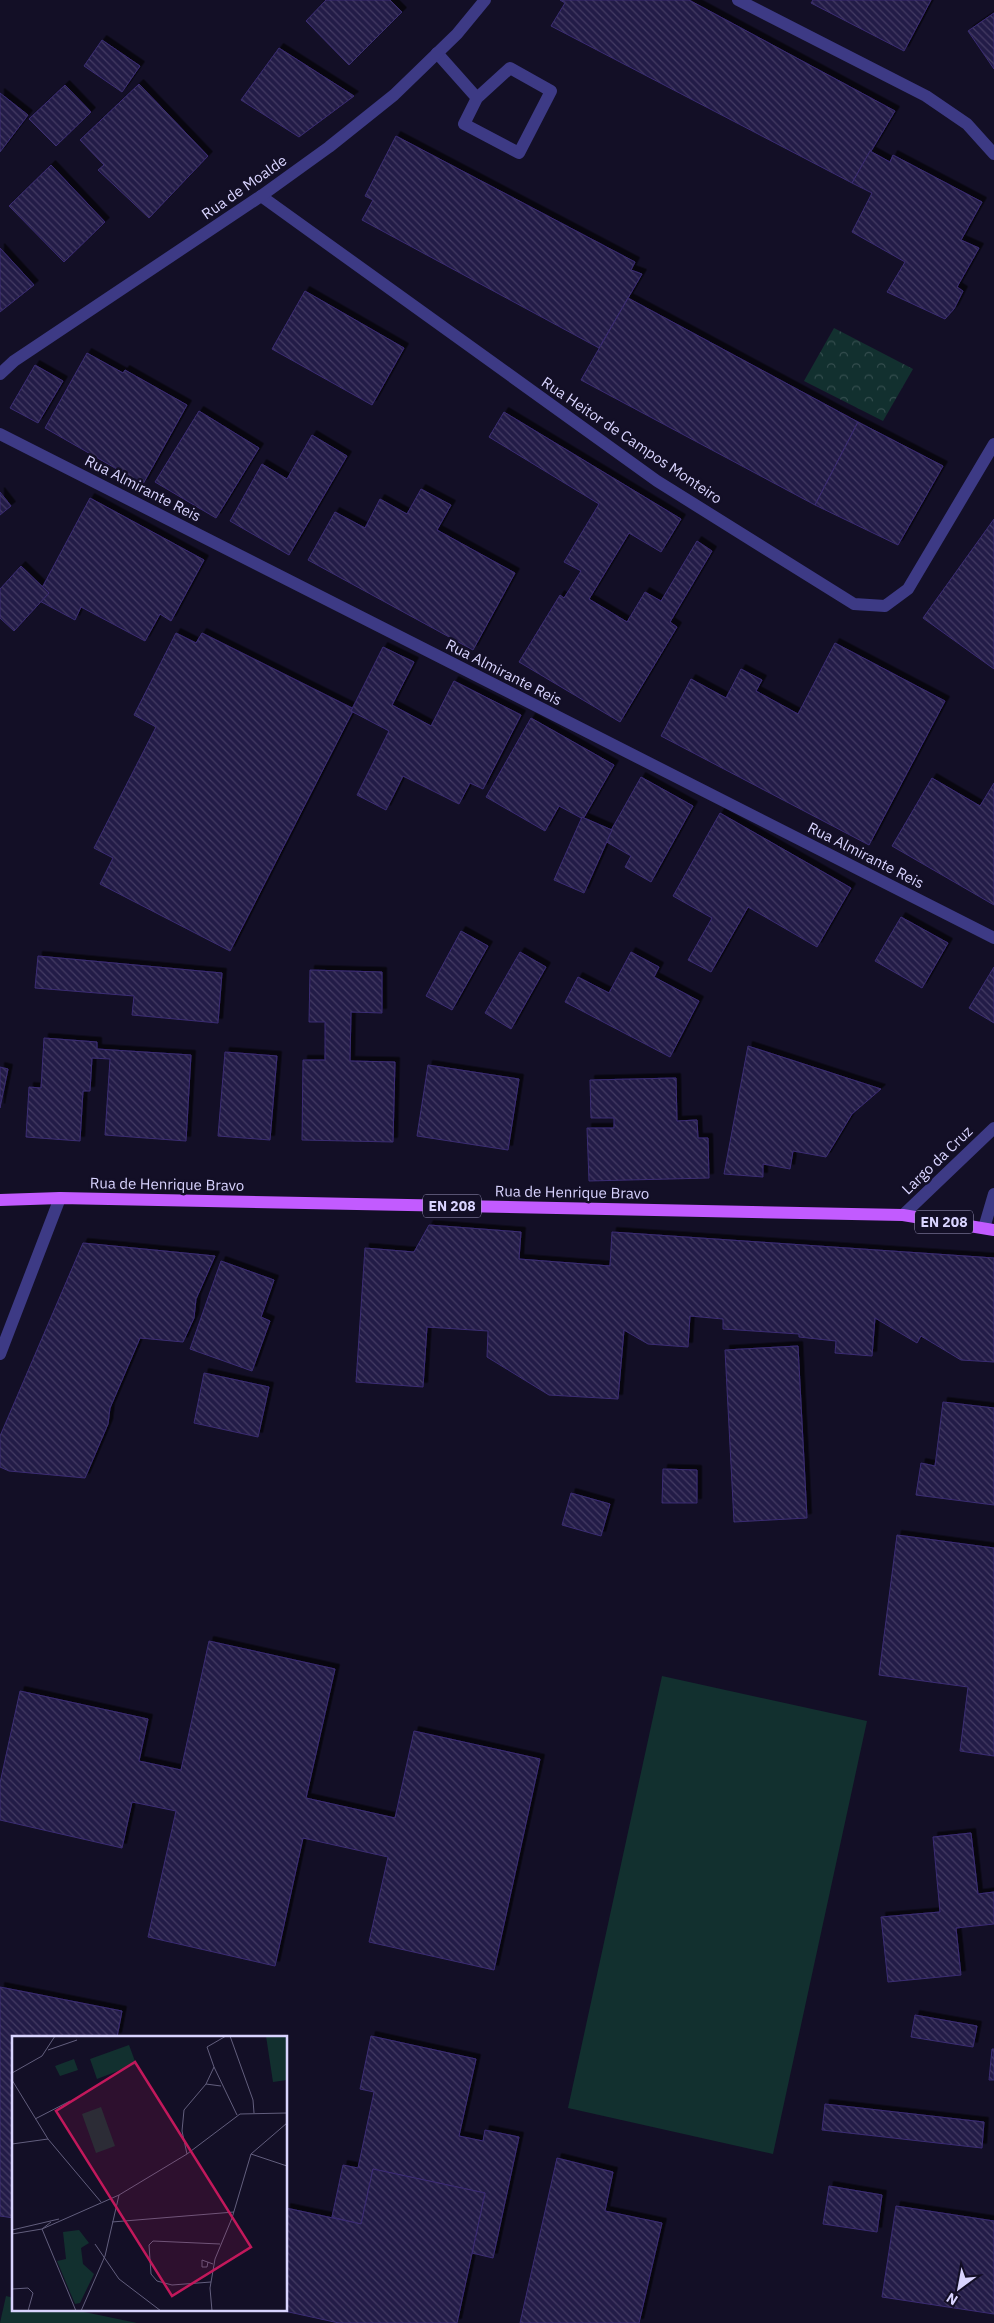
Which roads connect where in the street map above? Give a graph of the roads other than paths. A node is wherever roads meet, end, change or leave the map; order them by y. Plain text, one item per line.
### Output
1 (485, 0) edge
2 (738, 0) edge
3 (437, 53) junction
4 (477, 98) junction
5 (994, 154) edge
6 (261, 196) junction
7 (0, 374) edge
8 (0, 434) edge
9 (994, 444) edge
10 (994, 938) edge
11 (994, 1128) edge
12 (994, 1194) edge
13 (60, 1198) junction
14 (0, 1200) edge
15 (903, 1215) junction
16 (989, 1229) edge
17 (0, 1354) edge

1 - 3 street, Rua de Moalde
2 - 5 street
3 - 4 street
3 - 6 street, Rua de Moalde
4 - 4 street
6 - 7 street, Rua de Moalde
6 - 9 street, Rua Heitor de Campos Monteiro
8 - 10 street, Rua Almirante Reis
11 - 15 street, Largo da Cruz
12 - 16 street
13 - 14 main road, Rua de Henrique Bravo / EN 208
13 - 15 main road, Rua de Henrique Bravo / EN 208
13 - 17 street
15 - 16 main road, EN 208

